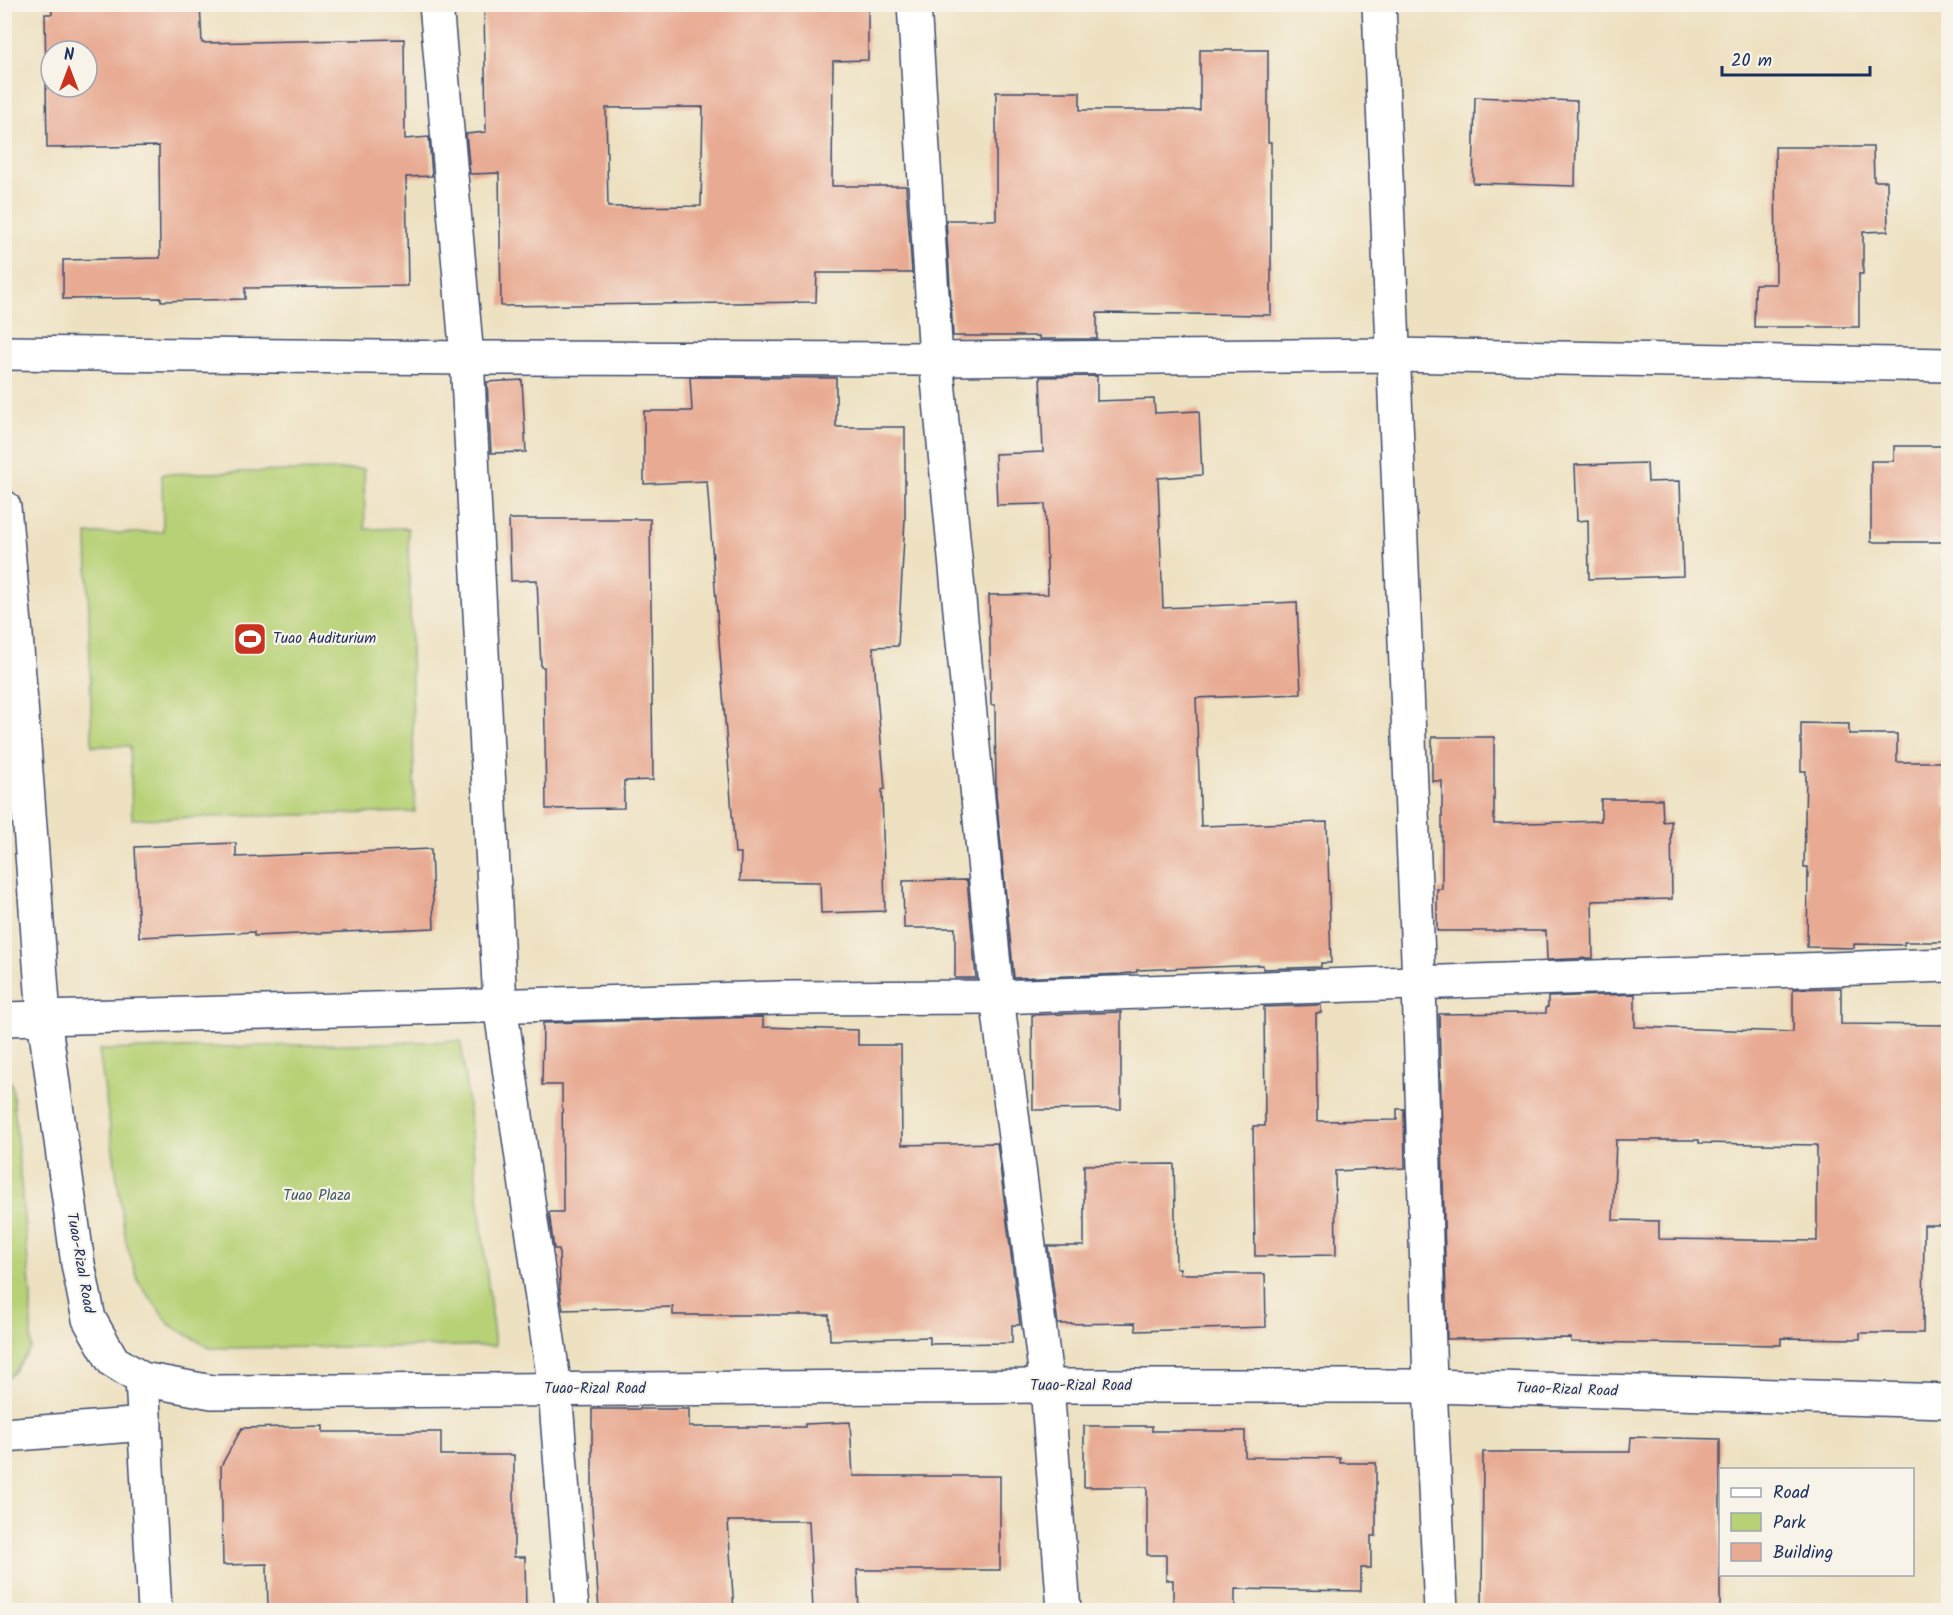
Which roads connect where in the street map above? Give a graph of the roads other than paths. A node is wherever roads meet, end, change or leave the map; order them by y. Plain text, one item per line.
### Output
1 (436, 4) edge
2 (914, 4) edge
3 (1379, 4) edge
4 (4, 352) edge
5 (1393, 355) junction
6 (467, 358) junction
7 (936, 359) junction
8 (1948, 364) edge
9 (4, 507) edge
10 (10, 635) edge
11 (1948, 965) edge
12 (1419, 983) junction
13 (997, 997) junction
14 (500, 1005) junction
15 (44, 1018) junction
16 (4, 1019) edge
17 (142, 1379) junction
18 (1047, 1386) junction
19 (1430, 1386) junction
20 (555, 1389) junction
21 (1948, 1401) edge
22 (145, 1424) junction
23 (4, 1435) edge
24 (155, 1611) edge
25 (573, 1611) edge
26 (1064, 1611) edge
27 (1442, 1611) edge

1 - 6 street
2 - 7 street
3 - 5 street
4 - 6 street
5 - 7 street
5 - 8 street
5 - 12 street
6 - 7 street
6 - 14 street
7 - 13 street
9 - 10 street, Tuao-Rizal Road
10 - 15 street, Tuao-Rizal Road
11 - 12 street
12 - 13 street
12 - 19 street
13 - 14 street
13 - 18 street
14 - 15 street
14 - 20 street
15 - 16 street
15 - 17 street, Tuao-Rizal Road
17 - 20 street, Tuao-Rizal Road
17 - 22 street
18 - 19 street, Tuao-Rizal Road
18 - 20 street, Tuao-Rizal Road
18 - 26 street
19 - 21 street, Tuao-Rizal Road
19 - 27 street
20 - 25 street
22 - 23 street
22 - 24 street

